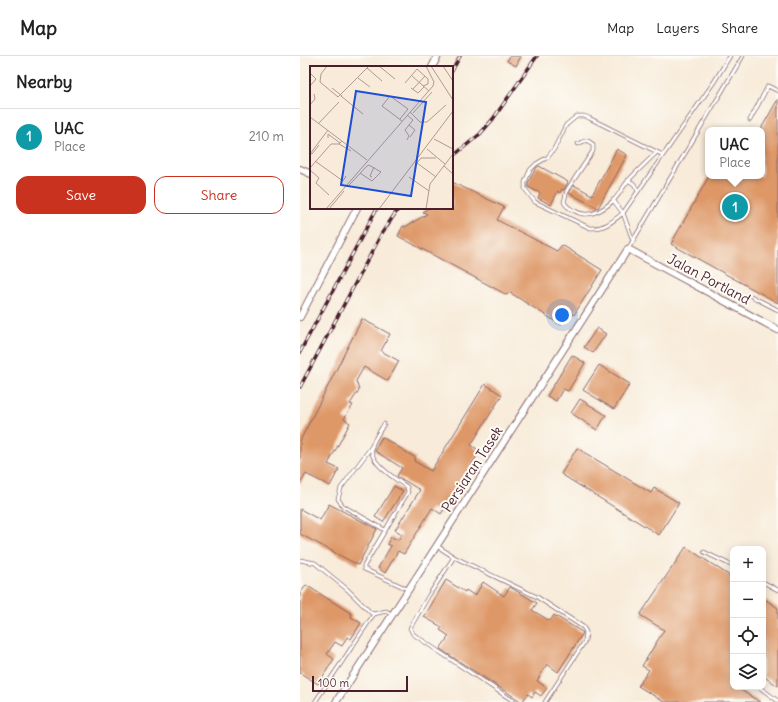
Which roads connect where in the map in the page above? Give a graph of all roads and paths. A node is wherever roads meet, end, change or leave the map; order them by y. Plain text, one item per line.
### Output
1 (438, 56) edge
2 (730, 56) edge
3 (743, 56) edge
4 (433, 66) edge
5 (778, 91) edge
6 (750, 120) dead end
7 (578, 144) dead end
8 (656, 152) junction
9 (663, 155) junction
10 (300, 169) edge
11 (310, 174) edge
12 (628, 180) junction
13 (638, 191) junction
14 (613, 200) junction
15 (356, 209) edge
16 (622, 213) junction
17 (581, 214) junction
18 (578, 223) junction
19 (633, 241) junction
20 (628, 249) junction
21 (749, 295) dead end
22 (778, 310) edge
23 (300, 317) edge
24 (778, 330) edge
25 (384, 424) dead end
26 (372, 446) junction
27 (385, 530) junction
28 (437, 546) junction
29 (704, 552) dead end
30 (454, 557) junction
31 (300, 560) edge
32 (730, 565) edge
33 (766, 584) edge
34 (408, 590) junction
35 (778, 590) edge
36 (374, 614) junction
37 (392, 615) junction
38 (763, 690) edge
39 (778, 701) edge
40 (315, 702) edge
41 (336, 702) edge
42 (515, 702) edge
43 (545, 702) edge

1 - 4 street
2 - 9 lane
3 - 19 lane
5 - 6 lane
7 - 17 lane
8 - 9 lane
8 - 12 lane
8 - 18 lane
9 - 13 lane
10 - 11 street
12 - 13 lane
12 - 14 lane
13 - 16 lane
14 - 16 lane
14 - 17 lane
15 - 23 street
16 - 18 lane
16 - 19 lane
17 - 18 lane
19 - 20 lane
20 - 24 street, Jalan Portland
20 - 28 street, Persiaran Tasek
21 - 22 lane
25 - 26 lane
26 - 27 lane
26 - 27 lane
27 - 34 lane
28 - 30 lane
28 - 34 street, Persiaran Tasek
29 - 32 lane
30 - 42 lane
30 - 43 lane
31 - 36 lane
33 - 35 lane
34 - 37 street, Persiaran Tasek
36 - 37 lane
36 - 40 lane
37 - 41 street, Persiaran Tasek
38 - 39 lane

